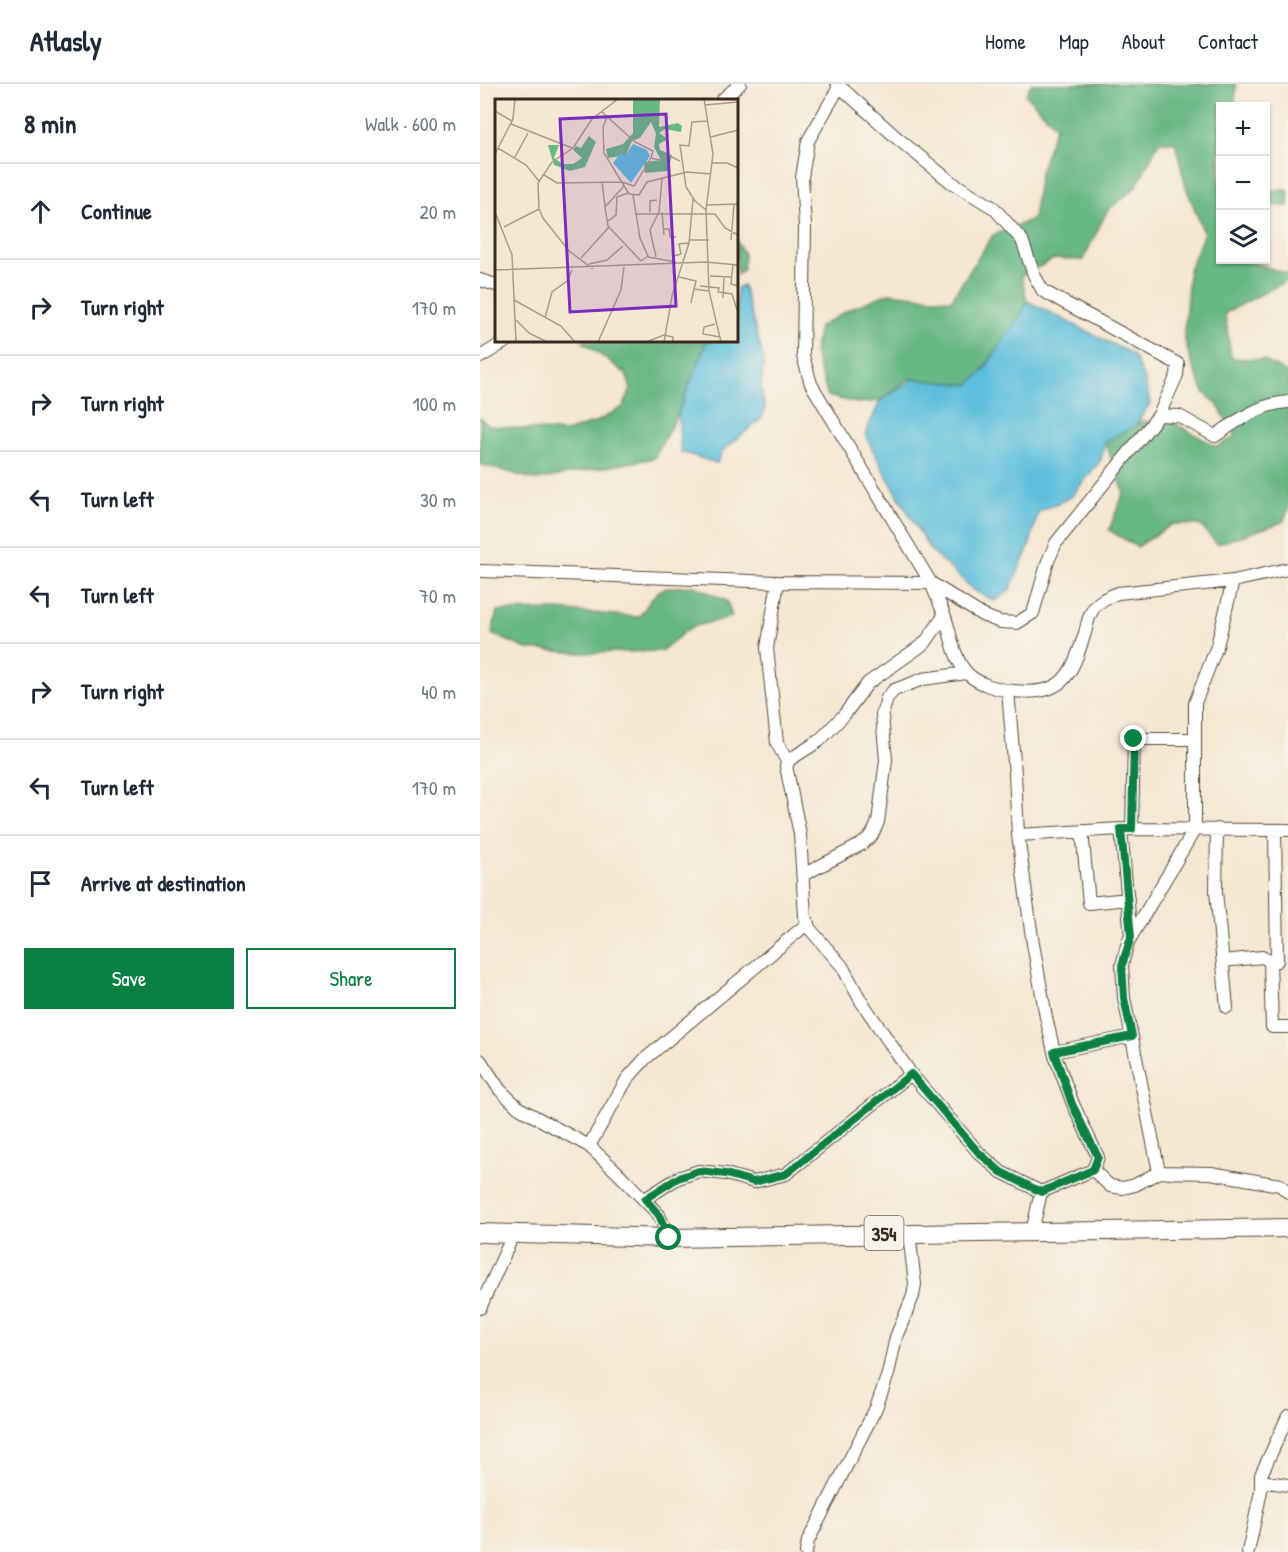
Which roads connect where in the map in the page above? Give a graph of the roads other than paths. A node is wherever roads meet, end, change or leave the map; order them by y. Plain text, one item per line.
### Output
1 (740, 84) edge
2 (838, 85) edge
3 (723, 99) edge
4 (480, 280) edge
5 (495, 285) edge
6 (505, 342) edge
7 (480, 357) edge
8 (1288, 402) edge
9 (1159, 415) junction
10 (1288, 569) edge
11 (480, 571) edge
12 (1233, 581) junction
13 (778, 582) junction
14 (931, 583) junction
15 (944, 616) junction
16 (966, 673) junction
17 (1008, 691) junction
18 (1195, 739) junction
19 (788, 763) junction
20 (1127, 829) junction
21 (1195, 829) junction
22 (1217, 829) junction
23 (1275, 830) junction
24 (1288, 830) edge
25 (1082, 831) junction
26 (1018, 835) junction
27 (803, 875) junction
28 (1128, 899) junction
29 (808, 923) junction
30 (1131, 937) junction
31 (1223, 961) junction
32 (1270, 961) junction
33 (1227, 1007) dead end
34 (1288, 1027) edge
35 (1132, 1036) junction
36 (1054, 1052) junction
37 (480, 1060) edge
38 (911, 1074) junction
39 (589, 1146) junction
40 (1093, 1170) junction
41 (1159, 1172) junction
42 (1041, 1192) junction
43 (1288, 1192) edge
44 (645, 1199) junction
45 (1288, 1227) edge
46 (1032, 1232) junction
47 (480, 1233) edge
48 (909, 1233) junction
49 (510, 1235) junction
50 (669, 1238) junction
51 (480, 1308) edge
52 (1288, 1416) edge
53 (1261, 1480) junction
54 (1288, 1485) edge
55 (806, 1552) edge
56 (1248, 1552) edge

1 - 3 street
2 - 9 street
2 - 14 street
4 - 5 street
6 - 7 street
8 - 9 street
9 - 14 street
10 - 12 street
11 - 13 street
12 - 17 street
12 - 18 street
13 - 14 street
13 - 19 street
14 - 15 street
15 - 16 street
15 - 19 street
16 - 17 street
16 - 27 street
17 - 26 street
18 - 20 street
18 - 21 street
19 - 27 street
20 - 21 street
20 - 25 street
20 - 28 street
21 - 22 street
21 - 30 street
22 - 23 street
22 - 31 street
23 - 24 street
23 - 32 street
25 - 26 street
25 - 28 street
26 - 36 street
27 - 29 street
28 - 30 street
29 - 38 street
29 - 39 street
30 - 35 street
31 - 32 street
31 - 33 street
32 - 34 street
35 - 36 street
35 - 41 street
36 - 40 street
37 - 39 street
38 - 42 street
38 - 44 street
39 - 44 street
40 - 41 street
40 - 42 street
41 - 43 street
42 - 46 street
44 - 50 street
45 - 46 highway, 354
46 - 48 highway, 354
47 - 49 highway, 354
48 - 50 highway, 354
48 - 55 street
49 - 50 highway, 354
49 - 51 street
52 - 53 street
53 - 54 street
53 - 56 street

